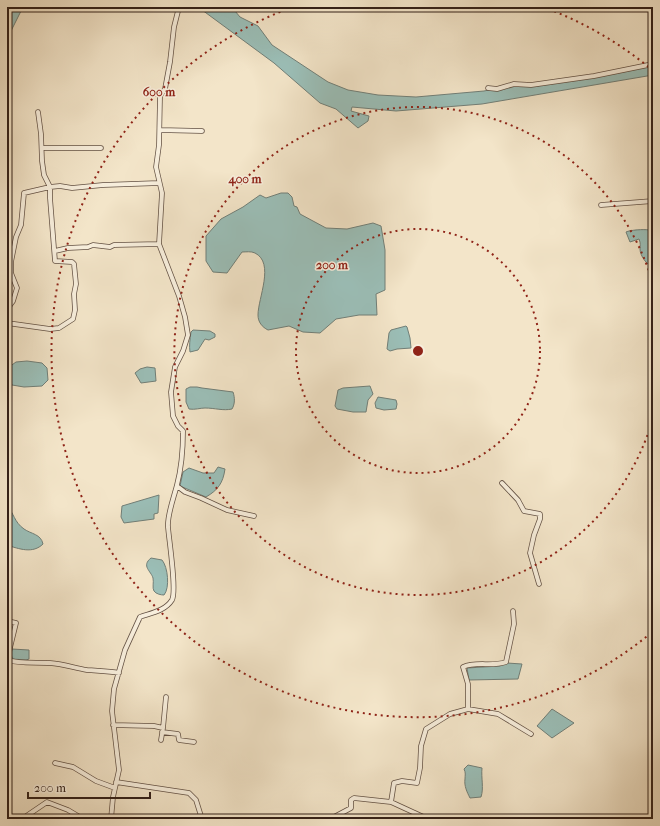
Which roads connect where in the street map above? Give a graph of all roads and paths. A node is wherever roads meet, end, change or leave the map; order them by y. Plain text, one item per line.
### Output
1 (179, 7) edge
2 (653, 64) edge
3 (488, 88) dead end
4 (38, 112) dead end
5 (160, 130) junction
6 (202, 131) dead end
7 (42, 148) junction
8 (101, 148) dead end
9 (159, 183) junction
10 (50, 187) junction
11 (653, 201) edge
12 (601, 205) dead end
13 (159, 244) junction
14 (54, 251) junction
15 (9, 274) edge
16 (7, 309) edge
17 (7, 323) edge
18 (502, 483) dead end
19 (177, 486) junction
20 (254, 516) dead end
21 (539, 584) dead end
22 (513, 611) dead end
23 (7, 621) edge
24 (119, 673) junction
25 (166, 697) dead end
26 (468, 709) junction
27 (113, 726) junction
28 (162, 730) junction
29 (531, 734) dead end
30 (162, 740) dead end
31 (194, 742) dead end
32 (55, 763) dead end
33 (116, 782) junction
34 (115, 788) junction
35 (391, 802) junction
36 (334, 818) edge
37 (22, 819) edge
38 (84, 819) edge
39 (111, 819) edge
40 (203, 819) edge
41 (322, 819) edge
42 (428, 819) edge

1 - 5 street
2 - 3 street
4 - 7 street
5 - 6 street
5 - 9 street
7 - 8 street
7 - 10 street
9 - 10 street
9 - 13 street
10 - 14 street
10 - 15 street
11 - 12 street
13 - 14 street
13 - 19 street
14 - 17 street
15 - 16 street
18 - 21 street
19 - 20 street
19 - 24 street
22 - 26 street
23 - 24 street
24 - 27 street
25 - 28 street
26 - 29 street
26 - 35 street
27 - 28 street
27 - 33 street
28 - 30 street
28 - 31 street
32 - 34 street
33 - 34 street
33 - 40 street
34 - 39 street
35 - 36 street
35 - 42 street
36 - 41 street
37 - 38 street

